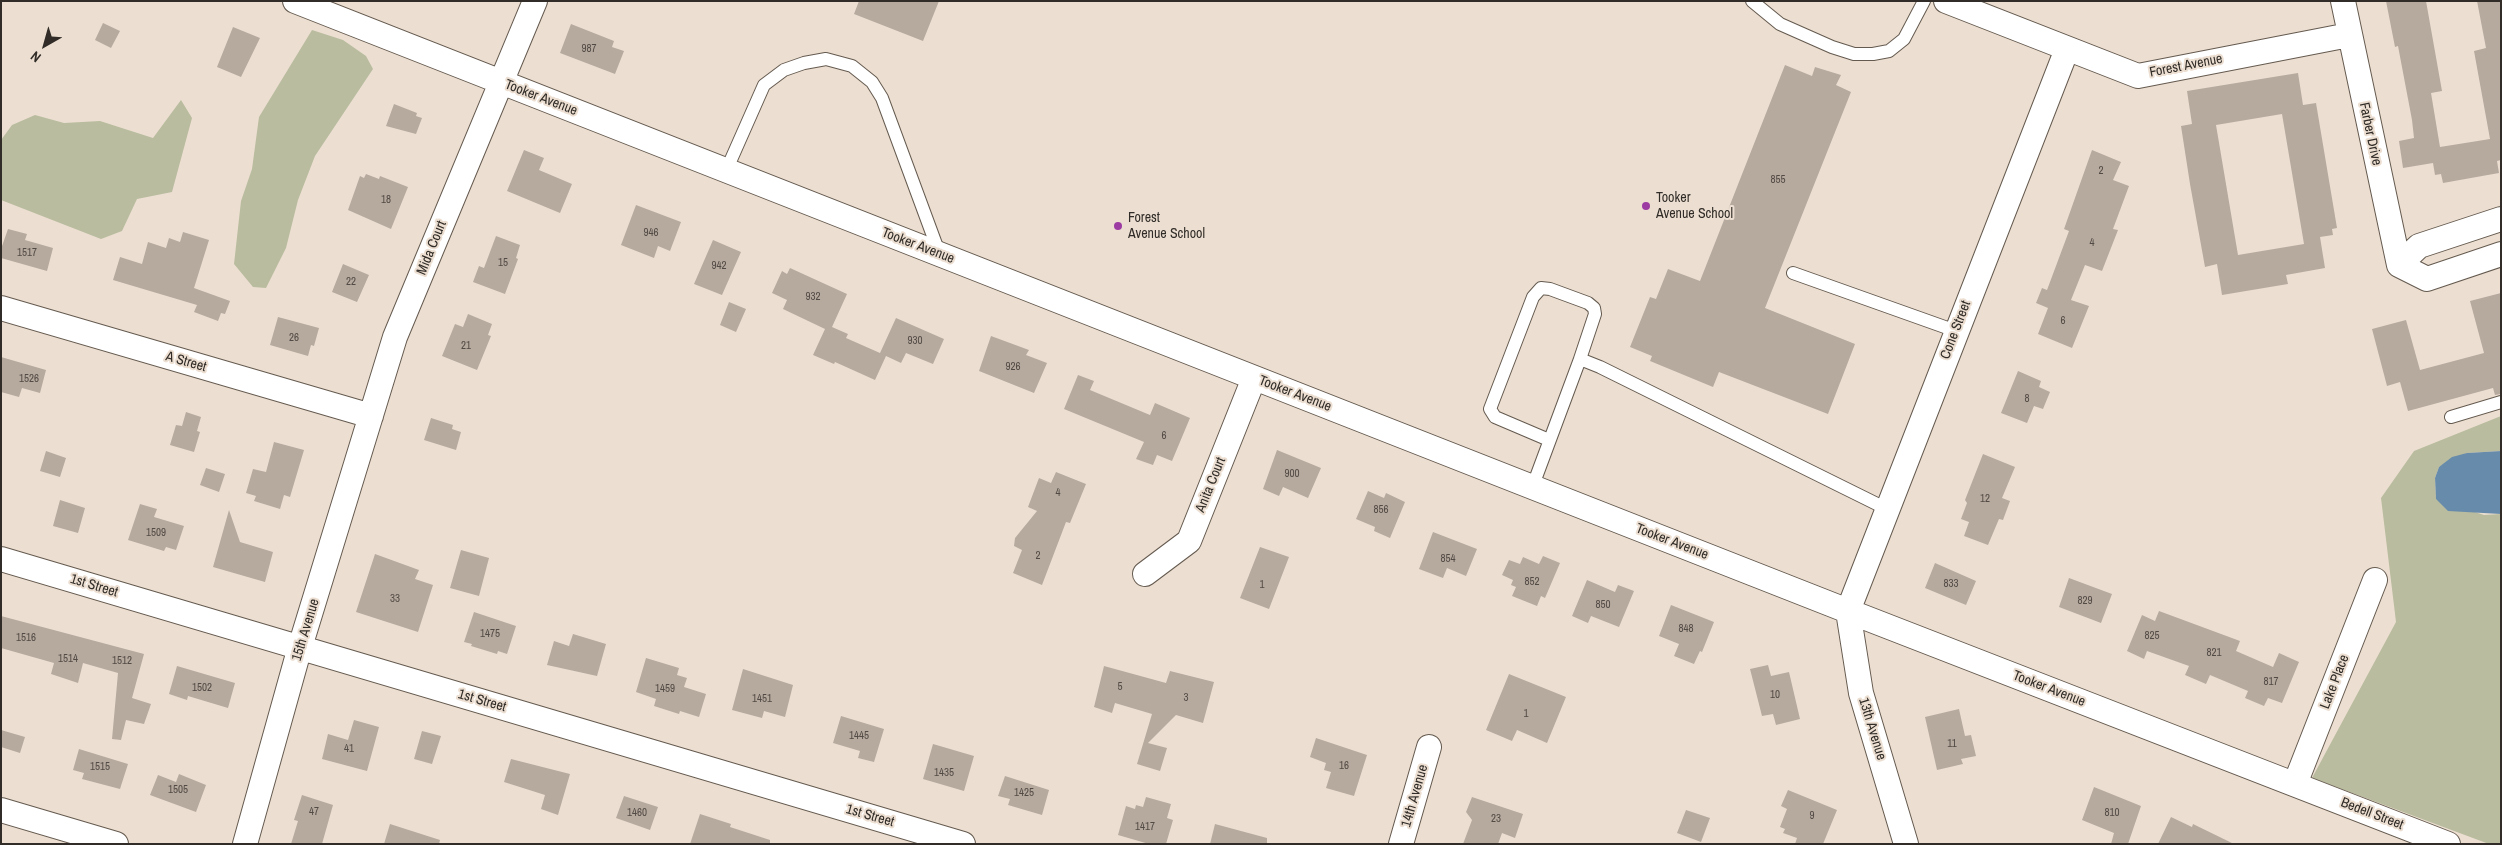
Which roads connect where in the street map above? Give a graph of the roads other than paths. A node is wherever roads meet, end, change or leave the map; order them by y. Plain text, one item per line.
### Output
1 (535, 1) edge
2 (1752, 1) edge
3 (1924, 1) edge
4 (1946, 1) edge
5 (2343, 1) edge
6 (303, 3) edge
7 (2349, 35) junction
8 (2067, 50) junction
9 (502, 83) junction
10 (726, 171) junction
11 (2501, 219) edge
12 (2501, 254) edge
13 (940, 255) junction
14 (2399, 266) junction
15 (1793, 273) dead end
16 (1, 308) edge
17 (1956, 331) junction
18 (1580, 359) junction
19 (1254, 378) junction
20 (2501, 402) edge
21 (371, 416) junction
22 (2451, 417) dead end
23 (1549, 440) junction
24 (1532, 488) junction
25 (1887, 508) junction
26 (1, 559) edge
27 (1145, 574) dead end
28 (2375, 580) dead end
29 (1848, 611) junction
30 (300, 647) junction
31 (1429, 747) dead end
32 (2295, 784) junction
33 (1, 810) edge
34 (116, 844) edge
35 (245, 844) edge
36 (963, 844) edge
37 (1401, 844) edge
38 (1906, 844) edge
39 (2448, 844) edge

1 - 9 street, Mida Court
2 - 3 lane
4 - 8 street, Forest Avenue
5 - 7 street, Farber Drive
6 - 9 street, Tooker Avenue
7 - 8 street, Forest Avenue
7 - 14 street, Farber Drive
8 - 17 street, Cone Street
9 - 10 street, Tooker Avenue
9 - 21 street, Mida Court
10 - 13 street, Tooker Avenue
10 - 13 lane
11 - 14 street
12 - 14 street
13 - 19 street, Tooker Avenue
15 - 17 lane
16 - 21 street, A Street
17 - 25 street, Cone Street
18 - 23 lane
18 - 23 lane
18 - 25 lane
19 - 24 street, Tooker Avenue
19 - 27 street, Anita Court
20 - 22 lane
21 - 30 street, 15th Avenue
23 - 24 lane
24 - 29 street, Tooker Avenue
25 - 29 street, Cone Street
26 - 30 street, 1st Street
28 - 32 street, Lake Place
29 - 32 street, Tooker Avenue
29 - 38 street, 13th Avenue
30 - 35 street, 15th Avenue
30 - 36 street, 1st Street
31 - 37 street, 14th Avenue
32 - 39 street, Bedell Street
33 - 34 street

